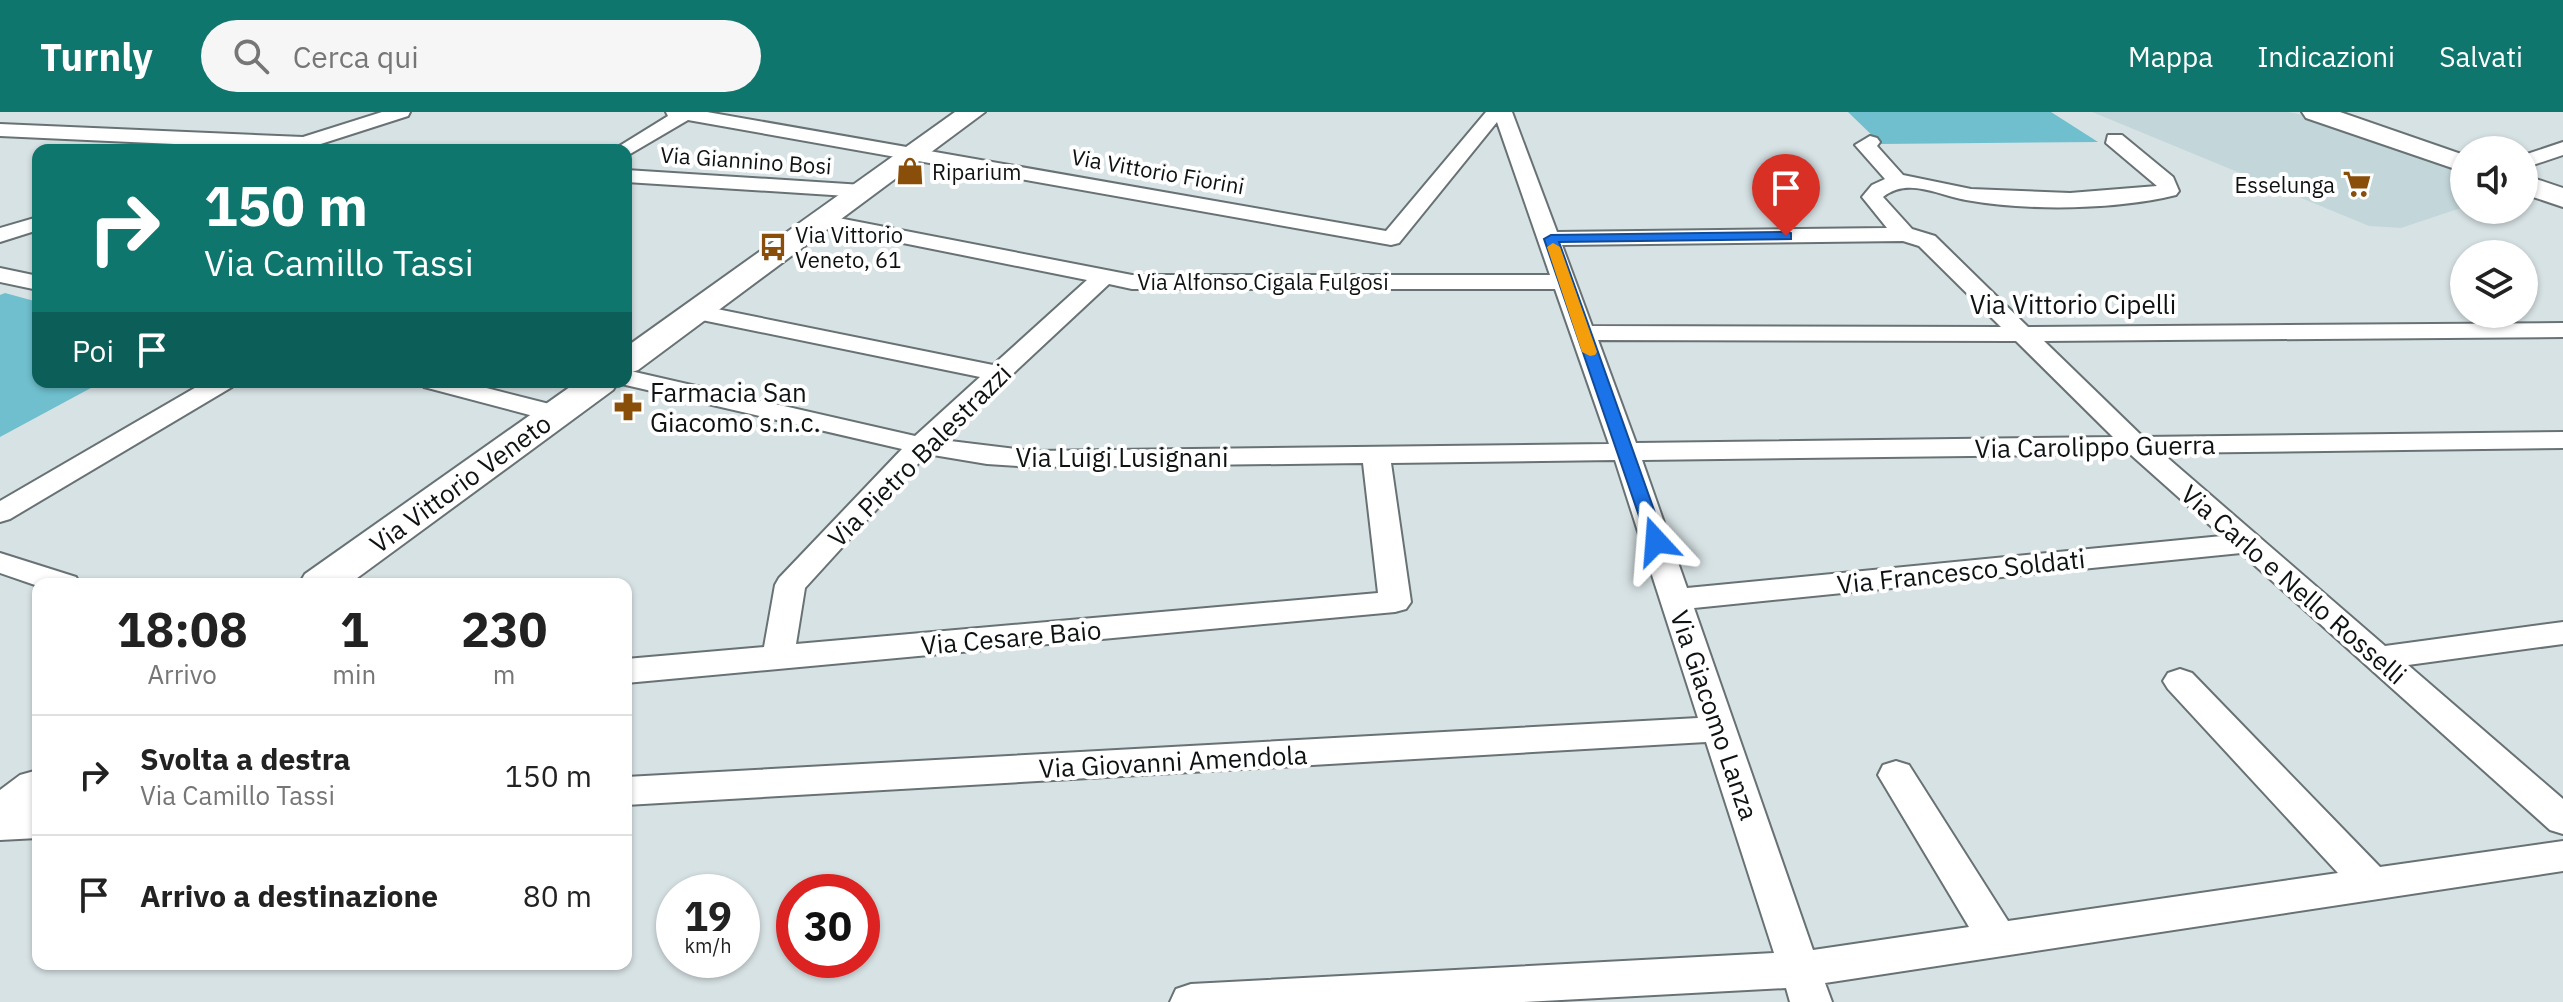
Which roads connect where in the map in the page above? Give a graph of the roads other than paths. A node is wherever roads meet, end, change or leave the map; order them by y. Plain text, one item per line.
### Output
1 (73, 112) edge
2 (401, 112) edge
3 (800, 112) edge
4 (972, 112) edge
5 (1496, 112) edge
6 (1503, 112) edge
7 (2315, 112) edge
8 (2349, 112) edge
9 (680, 113) edge
10 (0, 130) edge
11 (35, 132) junction
12 (779, 132) junction
13 (2115, 139) dead end
14 (1870, 142) dead end
15 (305, 143) junction
16 (302, 144) edge
17 (632, 144) edge
18 (2450, 147) edge
19 (2563, 148) edge
20 (0, 150) edge
21 (916, 153) junction
22 (2538, 157) edge
23 (2450, 159) edge
24 (632, 176) edge
25 (2538, 177) edge
26 (1898, 182) junction
27 (2563, 186) edge
28 (2538, 189) edge
29 (863, 191) junction
30 (2563, 198) edge
31 (823, 221) junction
32 (32, 225) edge
33 (0, 235) edge
34 (1916, 238) junction
35 (1551, 239) junction
36 (0, 275) edge
37 (1104, 277) junction
38 (32, 282) edge
39 (1564, 282) junction
40 (697, 312) junction
41 (2563, 330) edge
42 (1583, 333) junction
43 (2025, 334) junction
44 (632, 359) edge
45 (1000, 374) junction
46 (632, 379) edge
47 (213, 388) edge
48 (456, 388) edge
49 (592, 388) edge
50 (556, 414) junction
51 (2563, 440) edge
52 (921, 445) junction
53 (2136, 445) junction
54 (1626, 453) junction
55 (1376, 456) junction
56 (0, 513) edge
57 (2247, 543) junction
58 (0, 563) edge
59 (46, 578) edge
60 (328, 578) edge
61 (1676, 599) junction
62 (2563, 633) edge
63 (778, 658) junction
64 (2378, 658) junction
65 (632, 670) edge
66 (2180, 681) dead end
67 (1720, 729) junction
68 (1896, 775) dead end
69 (632, 791) edge
70 (32, 793) edge
71 (0, 817) edge
72 (2563, 820) edge
73 (32, 823) edge
74 (0, 825) edge
75 (2563, 856) edge
76 (2372, 884) junction
77 (1998, 939) junction
78 (1806, 985) edge
79 (1191, 1002) edge

1 - 11 street
2 - 15 street
3 - 12 street
4 - 21 main road
5 - 21 street, Via Vittorio Fiorini
6 - 35 street, Via Giacomo Lanza
7 - 23 main road
8 - 18 main road
9 - 12 street, Via Vittorio Fiorini
9 - 17 street
10 - 11 street
11 - 15 street
11 - 20 street
12 - 21 street, Via Vittorio Fiorini
13 - 26 street
14 - 26 street
15 - 16 street
19 - 22 street
21 - 29 main road
24 - 29 street, Via Giannino Bosi
25 - 27 main road
26 - 34 street, Via Carlo e Nello Rosselli
28 - 30 main road
29 - 31 main road
31 - 37 street, Via Alfonso Cigala Fulgosi
31 - 40 main road
32 - 33 street
34 - 35 street
34 - 43 street, Via Carlo e Nello Rosselli
35 - 39 street, Via Giacomo Lanza
36 - 38 street
37 - 39 street, Via Alfonso Cigala Fulgosi
37 - 45 street, Via Pietro Balestrazzi
39 - 42 street, Via Giacomo Lanza
40 - 44 main road
40 - 45 street
41 - 43 street, Via Vittorio Cipelli
42 - 43 street, Via Vittorio Cipelli
42 - 54 street, Via Giacomo Lanza
43 - 53 street, Via Carlo e Nello Rosselli
45 - 52 street, Via Pietro Balestrazzi
46 - 52 street, Via Luigi Lusignani
47 - 56 street
48 - 50 street
49 - 50 main road, Via Vittorio Veneto
50 - 60 main road, Via Vittorio Veneto
51 - 53 street, Via Carolippo Guerra
52 - 55 street, Via Luigi Lusignani
52 - 63 street, Via Pietro Balestrazzi
53 - 54 street, Via Carolippo Guerra
53 - 57 street, Via Carlo e Nello Rosselli
54 - 55 street, Via Luigi Lusignani
54 - 61 street, Via Giacomo Lanza
55 - 63 street, Via Cesare Baio
57 - 61 street, Via Francesco Soldati
57 - 64 street, Via Carlo e Nello Rosselli
58 - 59 street
61 - 67 street, Via Giacomo Lanza
62 - 64 street
63 - 65 street, Via Cesare Baio
64 - 72 street, Via Carlo e Nello Rosselli
66 - 76 street
67 - 69 street, Via Giovanni Amendola
67 - 78 street, Via Giacomo Lanza
68 - 77 street
70 - 71 main road
73 - 74 street
75 - 76 street
76 - 77 street
77 - 78 street
78 - 79 street

